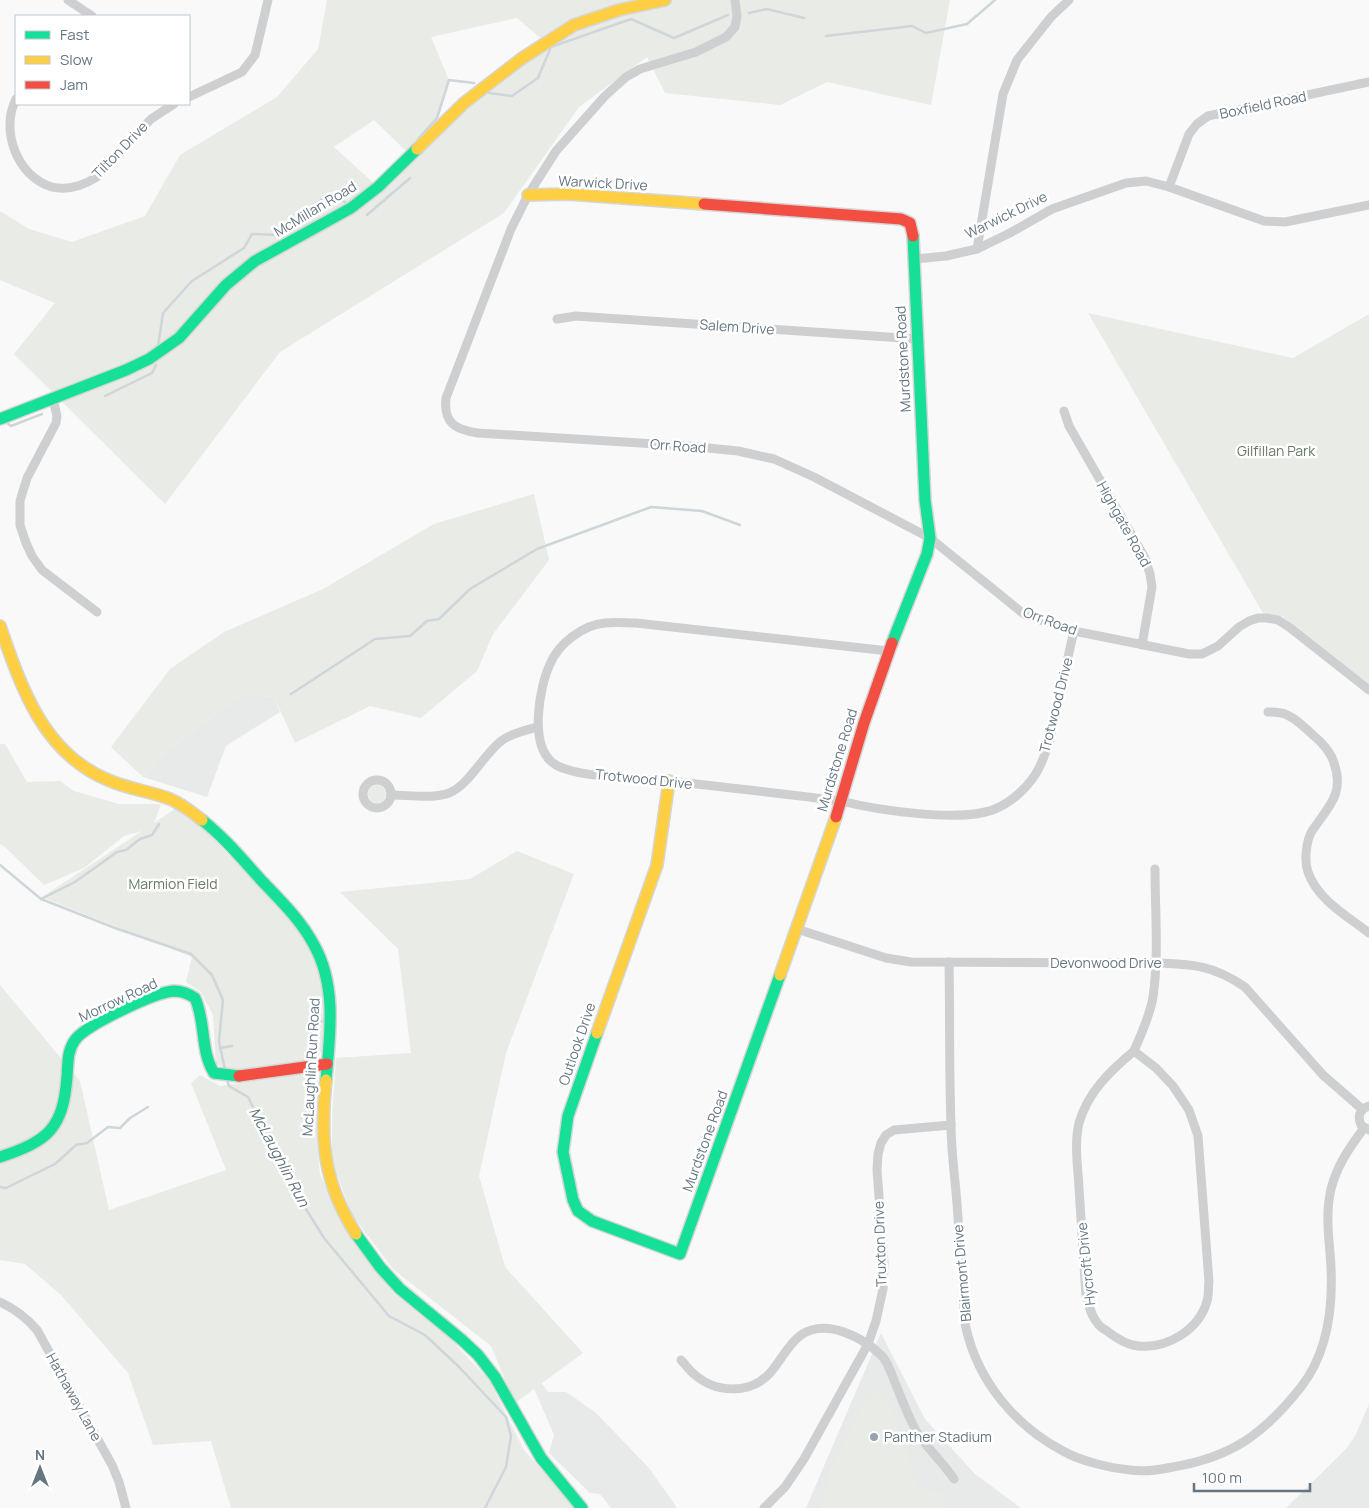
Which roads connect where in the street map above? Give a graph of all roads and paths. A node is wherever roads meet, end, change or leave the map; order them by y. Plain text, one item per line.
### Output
1 (68, 0) edge
2 (268, 0) edge
3 (665, 0) edge
4 (735, 0) edge
5 (1069, 0) edge
6 (78, 12) edge
7 (1369, 82) edge
8 (190, 96) edge
9 (15, 101) edge
10 (172, 105) edge
11 (1168, 187) junction
12 (528, 195) junction
13 (1369, 205) edge
14 (977, 249) junction
15 (915, 259) junction
16 (557, 319) dead end
17 (917, 340) junction
18 (53, 399) junction
19 (1064, 411) dead end
20 (0, 419) edge
21 (930, 538) junction
22 (98, 612) dead end
23 (0, 626) edge
24 (1074, 631) junction
25 (1142, 645) junction
26 (889, 651) junction
27 (1369, 690) edge
28 (1268, 712) dead end
29 (537, 727) junction
30 (669, 781) junction
31 (391, 795) dead end
32 (841, 801) junction
33 (1155, 869) dead end
34 (797, 929) junction
35 (1369, 933) edge
36 (949, 962) junction
37 (1156, 963) junction
38 (1134, 1051) junction
39 (327, 1064) junction
40 (1366, 1107) edge
41 (951, 1125) junction
42 (1367, 1129) edge
43 (0, 1157) edge
44 (680, 1254) joint
45 (0, 1302) edge
46 (868, 1344) junction
47 (681, 1360) dead end
48 (954, 1478) dead end
49 (126, 1508) edge
50 (582, 1508) edge
51 (764, 1508) edge

1 - 6 street
2 - 8 street
3 - 18 street, McMillan Road
4 - 12 street, Orr Road
5 - 14 street
7 - 11 street, Boxfield Road
9 - 10 street, Tilton Drive
11 - 13 street, Warwick Drive
11 - 14 street, Warwick Drive
12 - 15 street, Warwick Drive
12 - 21 street, Orr Road
14 - 15 street, Warwick Drive
15 - 17 street, Murdstone Road
16 - 17 street, Salem Drive
17 - 21 street, Murdstone Road
18 - 20 street, McMillan Road
18 - 22 street
19 - 25 street, Highgate Road
21 - 24 street, Orr Road
21 - 26 street, Murdstone Road
23 - 39 street, McLaughlin Run Road
24 - 25 street, Orr Road
24 - 32 street, Trotwood Drive
25 - 27 street, Orr Road
26 - 29 street, Trotwood Drive
26 - 32 street, Murdstone Road
28 - 35 street
29 - 30 street, Trotwood Drive
29 - 31 street
30 - 32 street, Trotwood Drive
30 - 44 street, Outlook Drive
32 - 34 street, Murdstone Road
33 - 37 street, Hycroft Drive
34 - 36 street, Devonwood Drive
34 - 44 street, Murdstone Road
36 - 37 street, Devonwood Drive
36 - 41 street, Blairmont Drive
37 - 38 street, Hycroft Drive
37 - 40 street, Devonwood Drive
38 - 38 street, Hycroft Drive
39 - 43 street, Morrow Road
39 - 50 street, McLaughlin Run Road
40 - 42 street, Blairmont Drive
41 - 42 street, Blairmont Drive
41 - 46 street, Truxton Drive
45 - 49 street, Hathaway Lane
46 - 47 street
46 - 48 street
46 - 51 street, Truxton Drive

